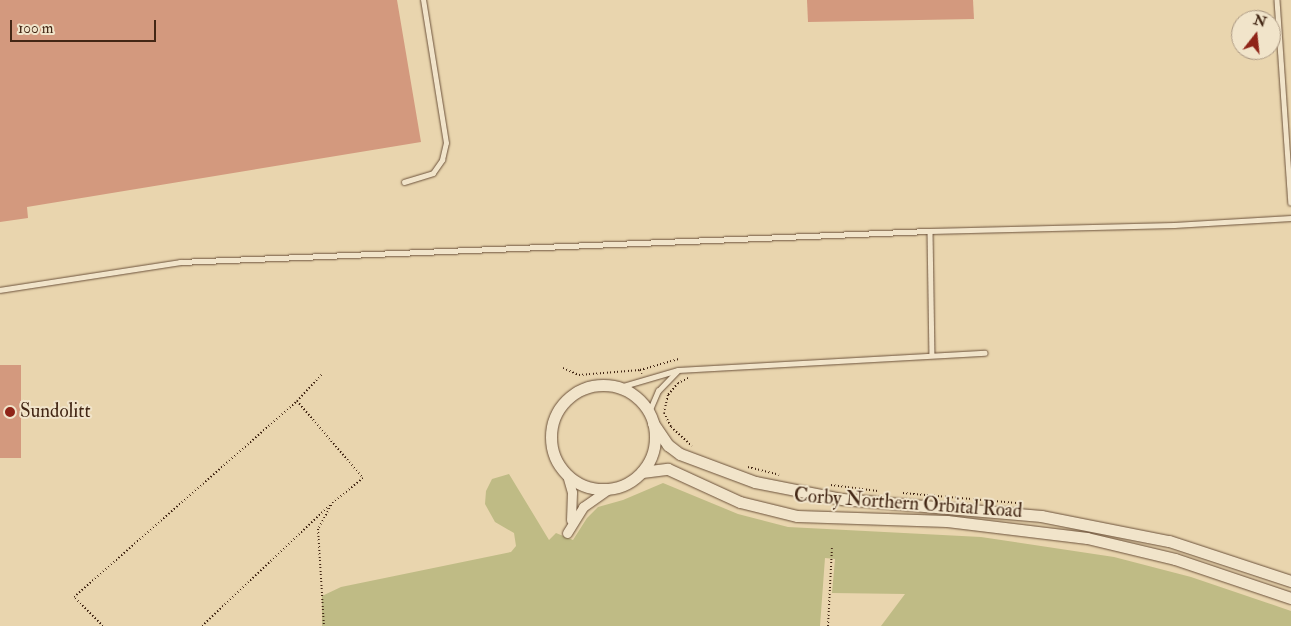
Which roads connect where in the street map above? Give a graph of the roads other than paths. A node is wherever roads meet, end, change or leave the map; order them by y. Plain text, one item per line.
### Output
1 (423, 0) edge
2 (1277, 0) edge
3 (404, 182) dead end
4 (1291, 203) edge
5 (1291, 218) edge
6 (930, 231) junction
7 (0, 290) edge
8 (985, 353) dead end
9 (932, 354) junction
10 (678, 370) junction
11 (620, 387) junction
12 (651, 417) junction
13 (642, 472) junction
14 (567, 475) junction
15 (609, 489) junction
16 (571, 523) junction
17 (567, 533) dead end
18 (1291, 581) edge
19 (1291, 598) edge

1 - 3 lane
2 - 4 lane
5 - 6 lane
6 - 7 lane
6 - 9 lane
8 - 9 lane
9 - 10 lane
10 - 11 lane
10 - 12 lane
11 - 12 street
11 - 14 street
12 - 13 street
12 - 18 street, Corby Northern Orbital Road
13 - 15 street
13 - 19 street, Corby Northern Orbital Road
14 - 15 street
14 - 16 street
15 - 16 street
16 - 17 street

